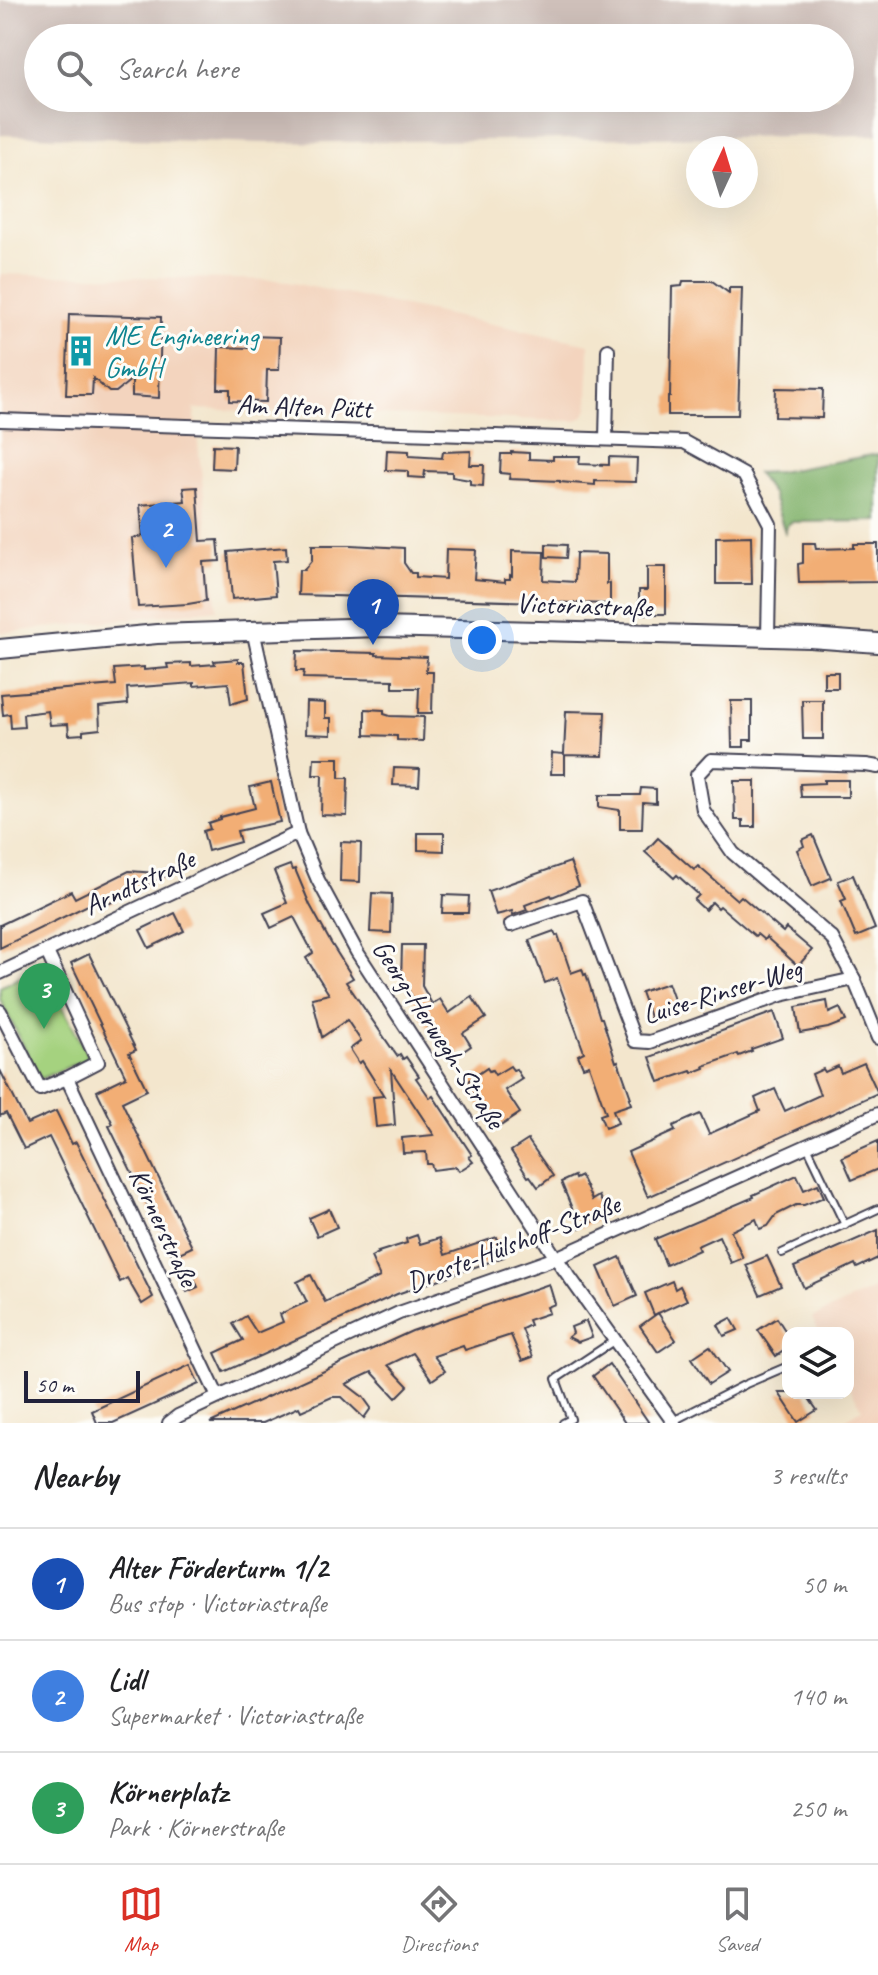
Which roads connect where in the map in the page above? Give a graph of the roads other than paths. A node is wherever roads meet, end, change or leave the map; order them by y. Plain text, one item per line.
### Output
1 (608, 350) dead end
2 (0, 420) edge
3 (606, 439) junction
4 (253, 630) junction
5 (768, 637) junction
6 (878, 643) edge
7 (0, 649) edge
8 (878, 767) edge
9 (298, 833) junction
10 (511, 925) dead end
11 (47, 952) junction
12 (0, 973) edge
13 (854, 979) junction
14 (0, 1011) edge
15 (878, 1038) edge
16 (67, 1078) junction
17 (878, 1114) edge
18 (807, 1146) junction
19 (878, 1209) edge
20 (845, 1225) junction
21 (782, 1253) dead end
22 (556, 1258) junction
23 (615, 1340) junction
24 (782, 1369) edge
25 (218, 1397) junction
26 (673, 1422) edge
27 (169, 1423) edge
28 (563, 1423) edge

1 - 3 street
2 - 3 street, Am Alten Pütt
3 - 5 street, Am Alten Pütt
4 - 5 main road, Victoriastraße
4 - 7 main road, Victoriastraße
4 - 9 street, Georg-Herwegh-Straße
5 - 6 main road, Victoriastraße
8 - 13 street
9 - 11 street, Arndtstraße
9 - 22 street, Georg-Herwegh-Straße
10 - 13 street, Luise-Rinser-Weg
11 - 12 street, Arndtstraße
11 - 16 street
13 - 15 street
14 - 16 street
16 - 25 street, Körnerstraße
17 - 18 street, Droste-Hülshoff-Straße
18 - 20 lane
18 - 22 street, Droste-Hülshoff-Straße
19 - 20 lane
20 - 21 lane
22 - 23 street, Georg-Herwegh-Straße
22 - 25 street, Droste-Hülshoff-Straße
23 - 26 street, Georg-Herwegh-Straße
23 - 28 lane
24 - 26 lane
25 - 27 street, Droste-Hülshoff-Straße

